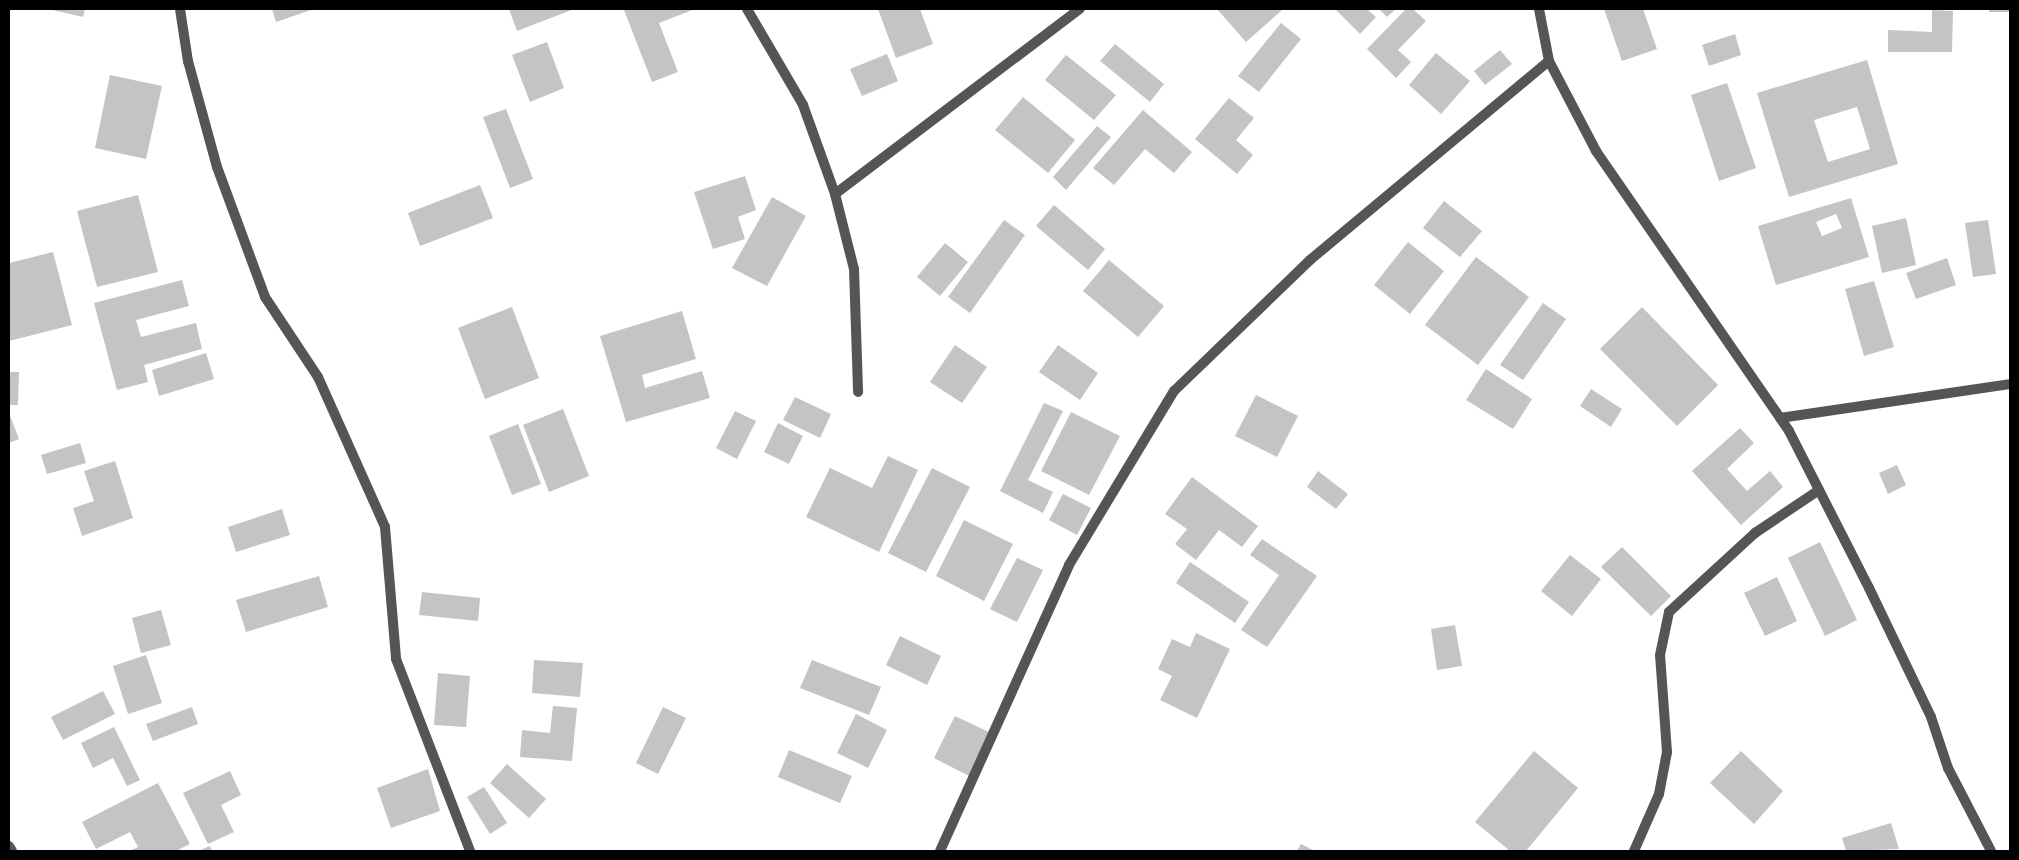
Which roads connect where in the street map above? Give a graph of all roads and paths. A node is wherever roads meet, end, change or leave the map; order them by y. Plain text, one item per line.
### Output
1 (180, 9) edge
2 (747, 9) edge
3 (1080, 9) edge
4 (1539, 9) edge
5 (1549, 61) junction
6 (835, 194) junction
7 (2010, 384) edge
8 (858, 392) dead end
9 (1780, 418) junction
10 (1819, 490) junction
11 (9, 846) edge
12 (12, 851) edge
13 (470, 851) edge
14 (940, 851) edge
15 (1634, 851) edge
16 (1991, 851) edge

1 - 13 street
2 - 6 street
3 - 6 street
4 - 5 street
5 - 9 street
5 - 14 street
6 - 8 street
7 - 9 street
9 - 10 street
10 - 15 street
10 - 16 street
11 - 12 street

